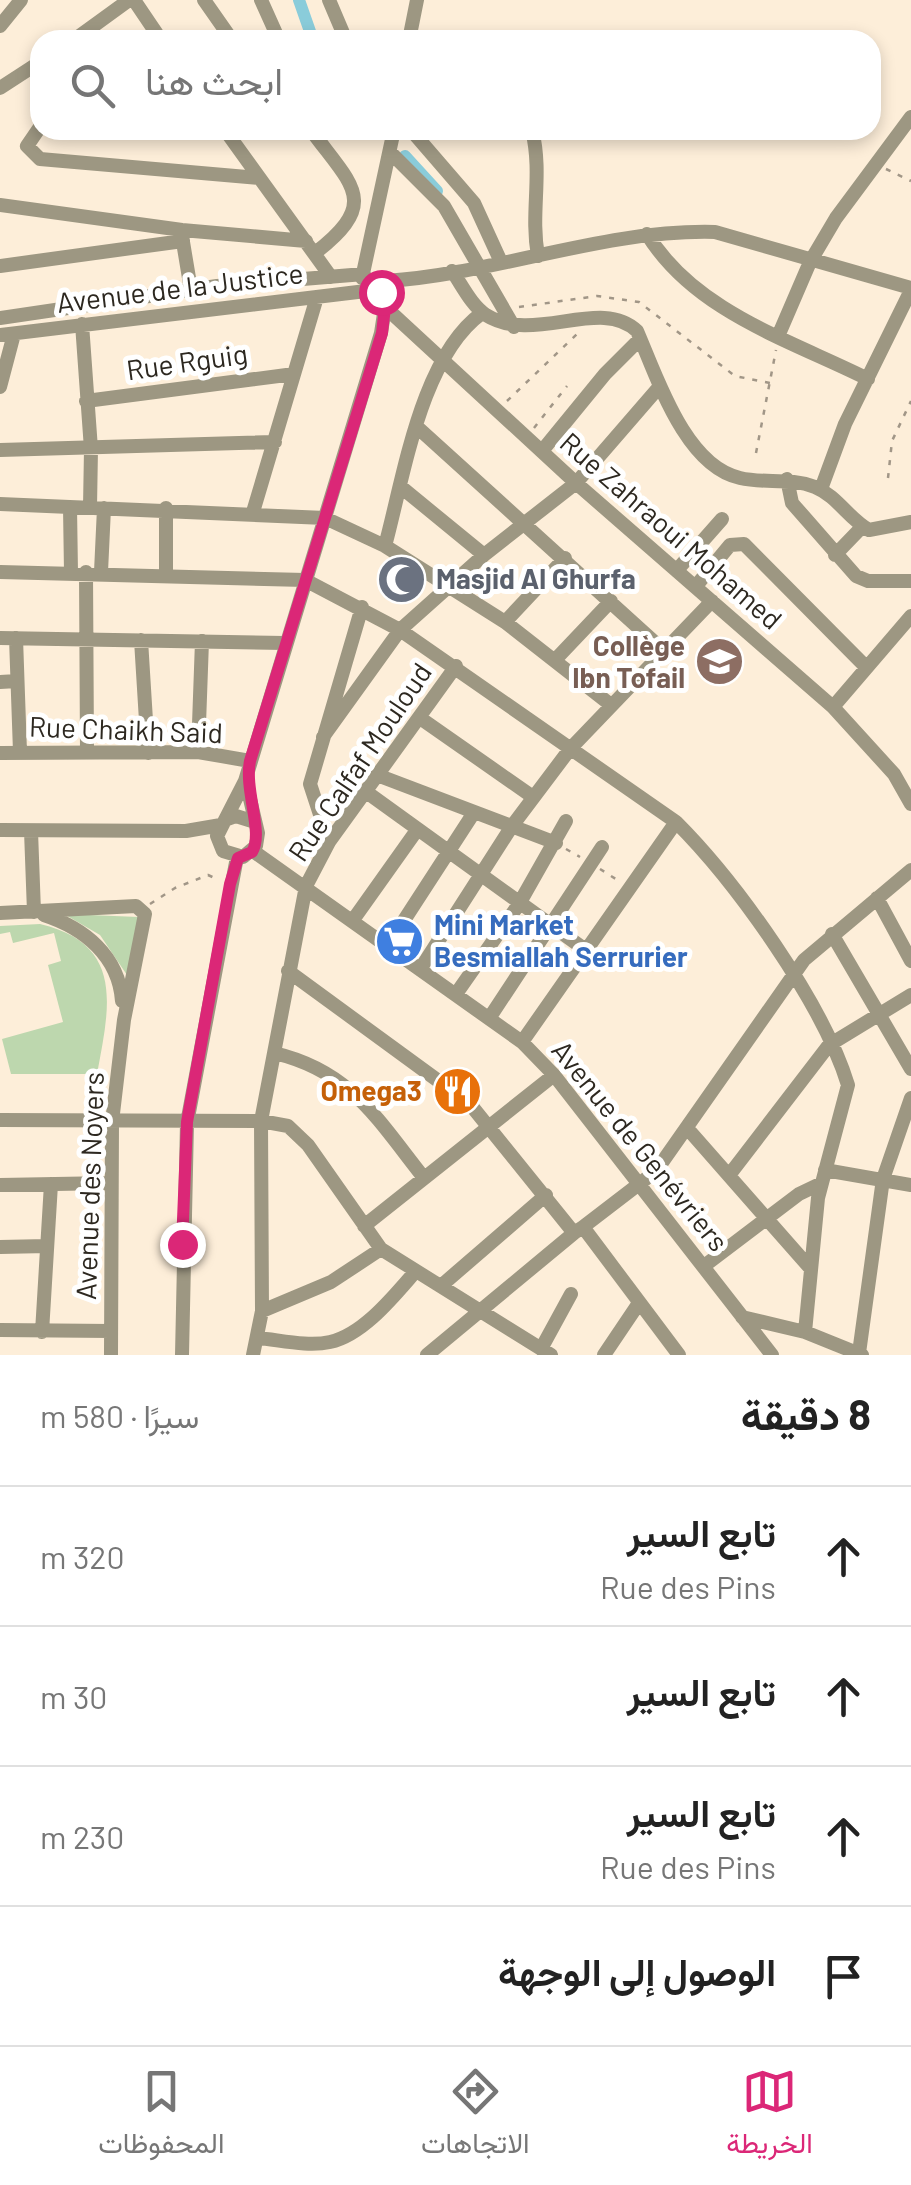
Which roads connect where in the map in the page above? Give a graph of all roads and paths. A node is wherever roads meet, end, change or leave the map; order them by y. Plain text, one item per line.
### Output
1 (21, 0) edge
2 (131, 0) edge
3 (228, 0) edge
4 (261, 0) edge
5 (330, 0) edge
6 (417, 0) edge
7 (208, 6) edge
8 (0, 26) edge
9 (88, 30) edge
10 (154, 30) edge
11 (225, 30) edge
12 (274, 30) edge
13 (342, 30) edge
14 (411, 30) edge
15 (30, 68) edge
16 (0, 88) edge
17 (911, 117) edge
18 (31, 140) edge
19 (232, 140) edge
20 (318, 140) edge
21 (393, 140) edge
22 (421, 140) edge
23 (534, 140) edge
24 (391, 154) junction
25 (876, 164) junction
26 (259, 178) junction
27 (911, 181) edge
28 (0, 204) edge
29 (647, 234) junction
30 (182, 236) junction
31 (491, 240) junction
32 (469, 246) junction
33 (310, 247) junction
34 (538, 256) junction
35 (502, 262) junction
36 (810, 262) junction
37 (479, 264) junction
38 (0, 266) edge
39 (452, 271) junction
40 (331, 276) junction
41 (375, 284) junction
42 (911, 289) edge
43 (190, 290) junction
44 (317, 297) junction
45 (482, 313) junction
46 (0, 318) edge
47 (590, 319) junction
48 (82, 324) junction
49 (514, 326) junction
50 (780, 334) junction
51 (7, 335) edge
52 (640, 339) junction
53 (444, 362) junction
54 (294, 374) junction
55 (868, 379) junction
56 (567, 386) dead end
57 (660, 386) junction
58 (0, 387) edge
59 (511, 397) dead end
60 (86, 401) junction
61 (911, 402) edge
62 (540, 420) dead end
63 (417, 427) junction
64 (275, 442) junction
65 (91, 449) junction
66 (0, 450) edge
67 (542, 451) junction
68 (756, 454) dead end
69 (888, 478) dead end
70 (787, 479) junction
71 (576, 483) junction
72 (401, 487) junction
73 (822, 489) junction
74 (0, 504) edge
75 (70, 507) junction
76 (97, 508) junction
77 (166, 508) junction
78 (253, 512) junction
79 (324, 518) junction
80 (722, 519) dead end
81 (911, 522) edge
82 (526, 524) junction
83 (862, 526) junction
84 (384, 546) junction
85 (484, 555) junction
86 (835, 555) junction
87 (565, 558) junction
88 (677, 570) junction
89 (0, 572) edge
90 (86, 572) junction
91 (166, 574) junction
92 (305, 580) junction
93 (911, 581) edge
94 (449, 586) junction
95 (696, 586) junction
96 (611, 601) junction
97 (712, 601) junction
98 (362, 607) junction
99 (911, 616) edge
100 (504, 622) junction
101 (400, 630) junction
102 (8, 638) edge
103 (88, 638) junction
104 (142, 640) junction
105 (202, 640) junction
106 (284, 643) junction
107 (662, 649) junction
108 (555, 660) junction
109 (456, 666) junction
110 (866, 667) junction
111 (0, 682) edge
112 (18, 682) junction
113 (611, 705) junction
114 (833, 707) junction
115 (420, 718) junction
116 (323, 738) junction
117 (570, 749) junction
118 (20, 752) junction
119 (87, 752) junction
120 (148, 752) junction
121 (198, 752) junction
122 (0, 753) edge
123 (250, 761) junction
124 (378, 776) junction
125 (246, 781) junction
126 (365, 791) junction
127 (533, 797) junction
128 (911, 804) edge
129 (474, 814) junction
130 (566, 820) dead end
131 (252, 821) junction
132 (223, 822) junction
133 (676, 822) junction
134 (512, 826) junction
135 (0, 830) edge
136 (417, 830) junction
137 (31, 831) junction
138 (186, 831) junction
139 (218, 841) junction
140 (329, 842) junction
141 (556, 842) junction
142 (602, 847) dead end
143 (252, 852) junction
144 (450, 854) junction
145 (238, 858) junction
146 (911, 870) edge
147 (480, 876) junction
148 (230, 884) junction
149 (306, 886) junction
150 (877, 898) junction
151 (519, 904) junction
152 (140, 907) junction
153 (34, 912) junction
154 (0, 913) edge
155 (354, 920) junction
156 (550, 927) junction
157 (832, 934) junction
158 (388, 946) junction
159 (586, 951) junction
160 (911, 961) edge
161 (421, 968) junction
162 (288, 971) junction
163 (793, 974) junction
164 (456, 994) junction
165 (911, 995) edge
166 (880, 1014) junction
167 (490, 1017) junction
168 (124, 1020) junction
169 (522, 1042) junction
170 (829, 1045) junction
171 (274, 1053) junction
172 (911, 1070) edge
173 (554, 1074) junction
174 (911, 1098) edge
175 (0, 1120) edge
176 (260, 1121) junction
177 (112, 1122) junction
178 (187, 1122) junction
179 (490, 1126) junction
180 (687, 1128) junction
181 (730, 1174) junction
182 (824, 1176) junction
183 (424, 1178) junction
184 (884, 1179) junction
185 (110, 1182) junction
186 (639, 1183) junction
187 (51, 1184) junction
188 (0, 1185) edge
189 (911, 1185) edge
190 (546, 1195) junction
191 (766, 1221) junction
192 (364, 1226) junction
193 (578, 1230) junction
194 (47, 1246) junction
195 (0, 1247) edge
196 (381, 1248) junction
197 (704, 1266) junction
198 (810, 1269) junction
199 (416, 1272) junction
200 (442, 1285) junction
201 (570, 1294) dead end
202 (638, 1303) junction
203 (481, 1310) junction
204 (262, 1311) junction
205 (742, 1317) junction
206 (0, 1330) edge
207 (111, 1331) junction
208 (42, 1332) junction
209 (804, 1332) junction
210 (258, 1338) junction
211 (546, 1352) edge
212 (860, 1354) edge
213 (111, 1355) edge
214 (182, 1355) edge
215 (253, 1355) edge
216 (426, 1355) edge
217 (604, 1355) edge
218 (679, 1355) edge
219 (772, 1355) edge

1 - 8 street
2 - 9 street
2 - 10 street
3 - 7 street
4 - 12 street
5 - 13 street
6 - 14 street
7 - 11 street
15 - 16 street
17 - 25 street
18 - 26 street
19 - 26 street
20 - 33 street
21 - 24 street
22 - 31 street
23 - 34 street
24 - 32 street
24 - 41 street
25 - 27 path
25 - 36 street
26 - 33 street
28 - 30 street
29 - 34 street
29 - 36 street
29 - 50 street
30 - 33 street
30 - 38 street
30 - 43 street
31 - 32 street
31 - 35 street
32 - 37 street
33 - 40 street
34 - 35 street
35 - 37 street
36 - 42 street
36 - 50 street
37 - 39 street
37 - 49 street
39 - 41 street
39 - 45 street
40 - 41 street, Avenue de la Justice
40 - 43 street, Avenue de la Justice
41 - 44 street, Avenue de la Justice
41 - 53 street, Rue Zahraoui Mohamed
41 - 79 street
42 - 55 street
43 - 46 street, Avenue de la Justice
44 - 48 street, Avenue de la Justice
44 - 54 street
45 - 49 street
45 - 53 street
47 - 49 street
47 - 52 street
47 - 59 path
48 - 51 street, Avenue de la Justice
48 - 60 street
50 - 55 street
50 - 68 path
51 - 58 street
52 - 57 street
52 - 67 street
53 - 63 street
53 - 67 street, Rue Zahraoui Mohamed
54 - 60 street, Rue Rguig
54 - 64 street
55 - 73 street
56 - 62 path
57 - 70 street
57 - 71 street
60 - 65 street
61 - 69 path
63 - 72 street
63 - 82 street
64 - 65 street
64 - 78 street
65 - 66 street
65 - 76 street
67 - 71 street, Rue Zahraoui Mohamed
70 - 73 street
70 - 86 street
71 - 82 street
71 - 88 street, Rue Zahraoui Mohamed
72 - 84 street
72 - 85 street
73 - 83 street
74 - 75 street
75 - 76 street
75 - 90 street
76 - 77 street
76 - 90 street
77 - 78 street
77 - 91 street
78 - 79 street
79 - 84 street
79 - 92 street
80 - 88 street
81 - 83 street
82 - 85 street
82 - 87 street
83 - 86 street
84 - 94 street
85 - 94 street
86 - 93 street
87 - 96 street
87 - 100 street
88 - 95 street, Rue Zahraoui Mohamed
89 - 90 street
90 - 91 street
90 - 103 street
91 - 92 street
92 - 98 street
92 - 106 street
94 - 100 street
94 - 101 street
95 - 97 street, Rue Zahraoui Mohamed
95 - 110 street
96 - 107 street
96 - 108 street
97 - 107 street
97 - 114 street, Rue Zahraoui Mohamed
98 - 101 street
98 - 116 street
99 - 110 street
100 - 108 street
101 - 109 street
101 - 116 street
102 - 103 street
102 - 112 street
103 - 104 street
103 - 119 street
104 - 105 street
104 - 120 street
105 - 106 street
105 - 121 street
106 - 123 street
107 - 113 street
108 - 113 street
109 - 115 street, Rue Calfaf Mouloud
109 - 117 street
110 - 114 street
111 - 112 street
112 - 118 street
113 - 117 street
114 - 128 street, Rue Zahraoui Mohamed
115 - 124 street, Rue Calfaf Mouloud
115 - 127 street
116 - 140 street
117 - 127 street
117 - 133 street
118 - 119 street, Rue Chaikh Said
118 - 122 street, Rue Chaikh Said
119 - 120 street, Rue Chaikh Said
120 - 121 street, Rue Chaikh Said
121 - 123 street, Rue Chaikh Said
123 - 125 street
124 - 126 street, Rue Calfaf Mouloud
124 - 129 street
125 - 131 street
125 - 132 street
126 - 136 street
126 - 140 street, Rue Calfaf Mouloud
127 - 134 street
129 - 134 street
129 - 144 street
130 - 141 street
131 - 132 street
131 - 143 street
132 - 138 street
132 - 139 street
133 - 159 street
133 - 163 street
134 - 141 street
134 - 147 street
135 - 137 street
136 - 144 street
136 - 155 street
137 - 138 street
137 - 153 street
138 - 139 street
139 - 145 street
140 - 149 street, Rue Calfaf Mouloud
141 - 151 street
142 - 156 street
143 - 145 street
143 - 149 street, Avenue de Genévriers
144 - 147 street
144 - 158 street
145 - 148 street
146 - 150 street
147 - 151 street
147 - 161 street
148 - 152 path
148 - 178 street
149 - 155 street, Avenue de Genévriers
149 - 162 street, Rue Calfaf Mouloud
150 - 157 street
150 - 160 street
151 - 156 street
151 - 164 street
152 - 153 street
152 - 168 street, Avenue des Noyers
153 - 154 street
153 - 168 street
155 - 158 street, Avenue de Genévriers
156 - 159 street
156 - 167 street
157 - 163 street
157 - 166 street
158 - 161 street, Avenue de Genévriers
159 - 169 street
161 - 164 street, Avenue de Genévriers
162 - 171 street, Rue Calfaf Mouloud
162 - 179 street
163 - 170 street
163 - 180 street
164 - 167 street, Avenue de Genévriers
165 - 166 street
166 - 170 street
166 - 172 street
167 - 169 street, Avenue de Genévriers
168 - 177 street, Avenue des Noyers
169 - 173 street, Avenue de Genévriers
170 - 181 street
170 - 182 street
171 - 176 street, Rue Calfaf Mouloud
171 - 183 street
173 - 179 street
173 - 186 street, Avenue de Genévriers
174 - 184 street
175 - 177 street
176 - 178 street
176 - 192 street
176 - 204 street, Rue Calfaf Mouloud
177 - 178 street
177 - 185 street, Avenue des Noyers
178 - 214 street
179 - 183 street
179 - 190 street
180 - 181 street
180 - 186 street
181 - 191 street
182 - 184 street
182 - 191 street
182 - 198 street
183 - 192 street
184 - 189 street
184 - 212 street
185 - 187 street
185 - 207 street, Avenue des Noyers
186 - 193 street
186 - 197 street, Avenue de Genévriers
187 - 188 street
187 - 194 street
190 - 193 street
190 - 200 street
191 - 197 street
191 - 198 street
192 - 196 street
193 - 202 street
193 - 203 street
194 - 195 street
194 - 208 street
196 - 199 street
196 - 204 street
197 - 205 street, Avenue de Genévriers
198 - 209 street
199 - 200 street
199 - 210 street
200 - 203 street
201 - 211 street
202 - 217 street
202 - 218 street
203 - 211 street
203 - 216 street
204 - 210 street, Rue Calfaf Mouloud
205 - 209 street
205 - 219 street, Avenue de Genévriers
206 - 208 street
207 - 208 street
207 - 213 street, Avenue des Noyers
209 - 212 street
210 - 215 street, Rue Calfaf Mouloud

